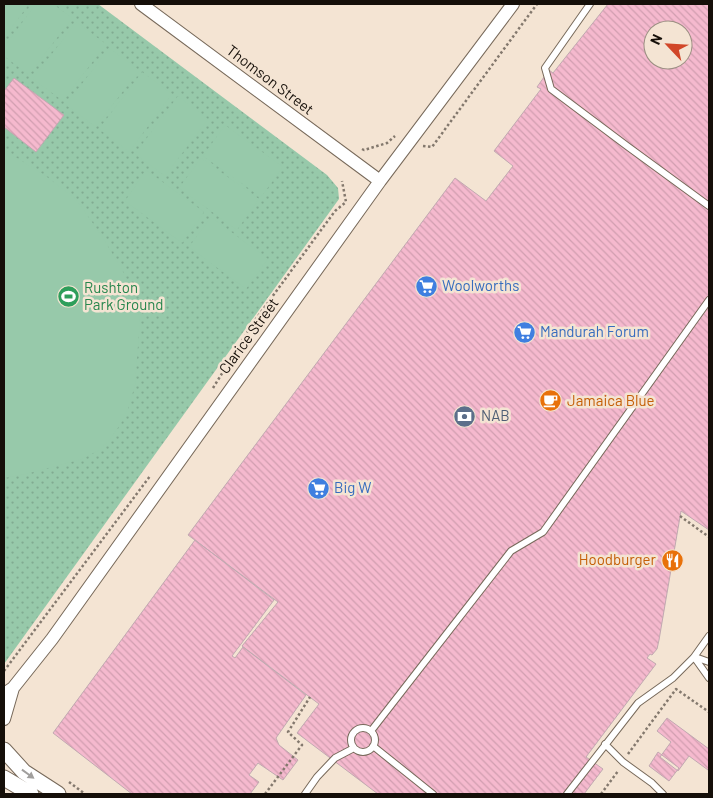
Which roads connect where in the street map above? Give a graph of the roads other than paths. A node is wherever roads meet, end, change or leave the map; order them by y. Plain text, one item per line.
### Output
1 (141, 4) edge
2 (512, 4) edge
3 (590, 4) edge
4 (380, 182) junction
5 (709, 206) edge
6 (709, 300) edge
7 (709, 636) edge
8 (694, 657) junction
9 (709, 662) edge
10 (709, 678) edge
11 (9, 691) edge
12 (4, 719) edge
13 (371, 731) junction
14 (605, 744) junction
15 (373, 746) junction
16 (354, 748) junction
17 (4, 750) edge
18 (4, 778) edge
19 (51, 792) edge
20 (31, 794) edge
21 (305, 794) edge
22 (434, 794) edge
23 (567, 794) edge
24 (663, 794) edge

1 - 4 street, Thomson Street
2 - 4 street, Clarice Street
3 - 5 lane
4 - 11 street, Clarice Street
6 - 13 lane
7 - 8 lane
8 - 9 lane
8 - 10 lane
8 - 14 lane
11 - 12 street, Clarice Street
13 - 15 lane
13 - 16 lane
14 - 23 lane
14 - 24 lane
15 - 16 lane
15 - 22 lane
16 - 21 lane
17 -> 19 street
18 - 20 street

